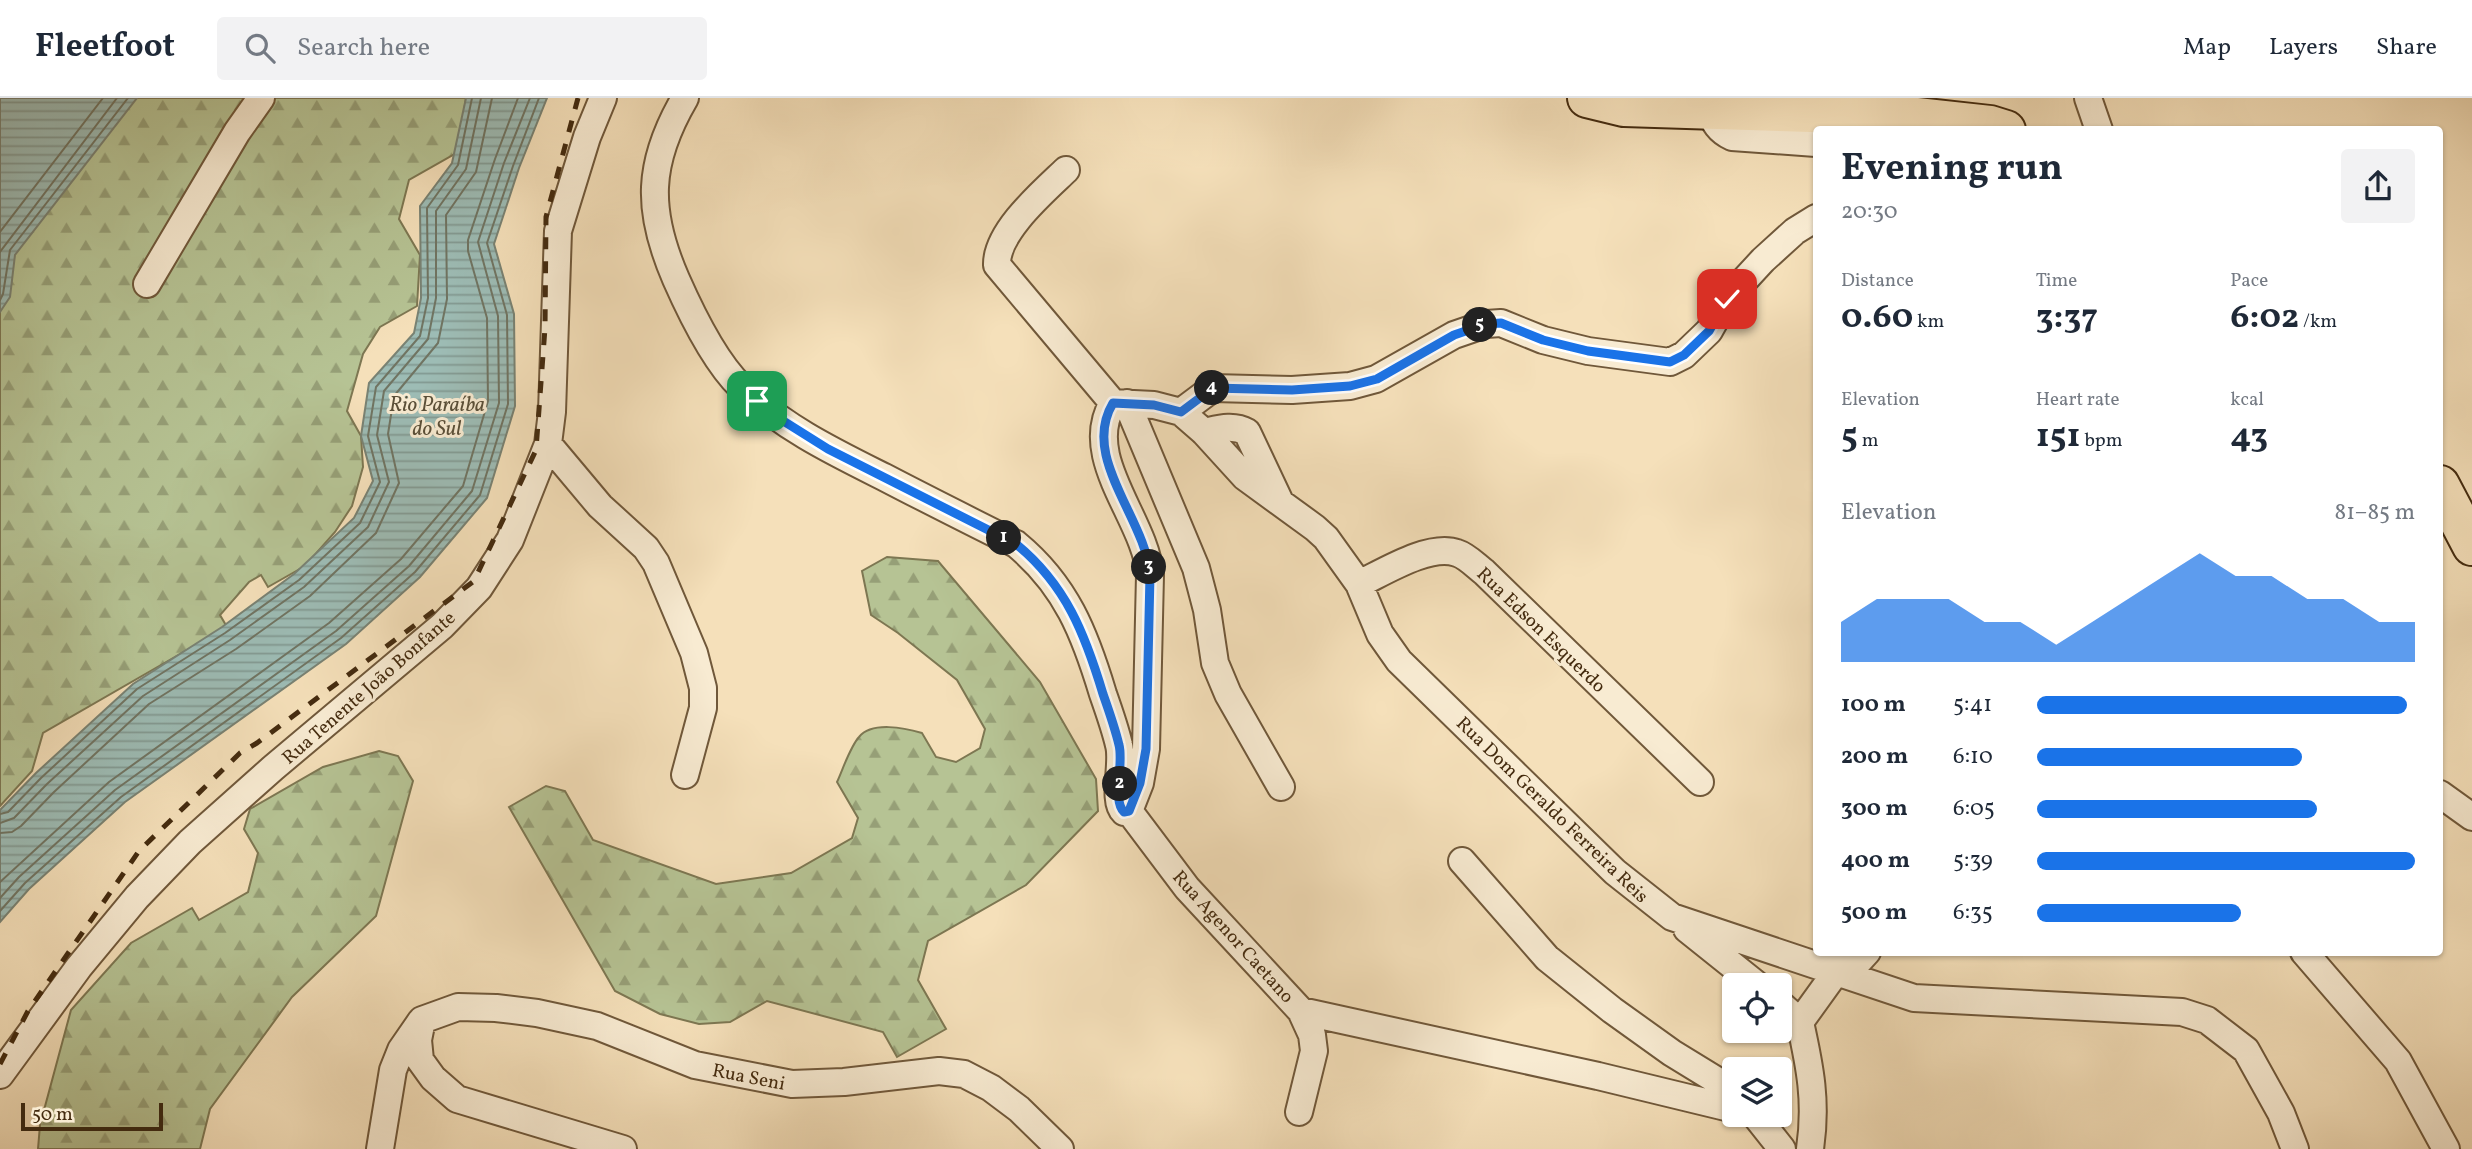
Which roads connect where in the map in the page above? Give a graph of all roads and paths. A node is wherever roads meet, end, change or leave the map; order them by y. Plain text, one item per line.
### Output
1 (261, 98) edge
2 (603, 98) edge
3 (685, 98) edge
4 (1587, 98) edge
5 (2088, 98) edge
6 (1710, 110) junction
7 (1993, 126) edge
8 (2098, 126) edge
9 (1813, 143) edge
10 (1066, 170) dead end
11 (1813, 220) edge
12 (147, 284) dead end
13 (1120, 403) junction
14 (1181, 412) junction
15 (548, 444) junction
16 (2443, 491) edge
17 (2472, 546) edge
18 (1359, 584) junction
19 (685, 775) dead end
20 (1700, 782) dead end
21 (1281, 787) dead end
22 (2443, 796) edge
23 (1129, 811) junction
24 (2472, 817) edge
25 (1462, 861) dead end
26 (1672, 917) junction
27 (1860, 956) edge
28 (2307, 956) edge
29 (1842, 967) edge
30 (1742, 973) edge
31 (1301, 1011) junction
32 (1792, 1015) edge
33 (422, 1020) junction
34 (1800, 1022) junction
35 (0, 1075) edge
36 (1722, 1084) edge
37 (1722, 1107) edge
38 (1299, 1112) dead end
39 (1765, 1127) edge
40 (380, 1149) edge
41 (623, 1149) edge
42 (1060, 1149) edge
43 (1782, 1149) edge
44 (1810, 1149) edge
45 (2295, 1149) edge
46 (2446, 1149) edge

1 - 12 street
2 - 15 street, Rua Tenente João Bonfante
3 - 23 street, Rua Agenor Caetano
4 - 6 highway
5 - 8 street
6 - 7 highway
6 - 9 street
10 - 13 street
11 - 14 street
13 - 14 street, Rua Dom Geraldo Ferreira Reis
13 - 21 street
13 - 23 street
14 - 18 street, Rua Dom Geraldo Ferreira Reis
15 - 19 street
15 - 35 street, Rua Tenente João Bonfante
16 - 17 highway
18 - 20 street, Rua Edson Esquerdo
18 - 26 street, Rua Dom Geraldo Ferreira Reis
22 - 24 street
23 - 31 street, Rua Agenor Caetano
25 - 36 street
26 - 29 street, Rua Dom Geraldo Ferreira Reis
26 - 30 street
27 - 29 street
28 - 46 street
29 - 34 street
29 - 45 street, Rua Dom Geraldo Ferreira Reis
31 - 37 street
31 - 38 street, Rua Agenor Caetano
32 - 34 street
33 - 40 street
33 - 41 street
33 - 42 street, Rua Seni
34 - 44 street
39 - 43 street

